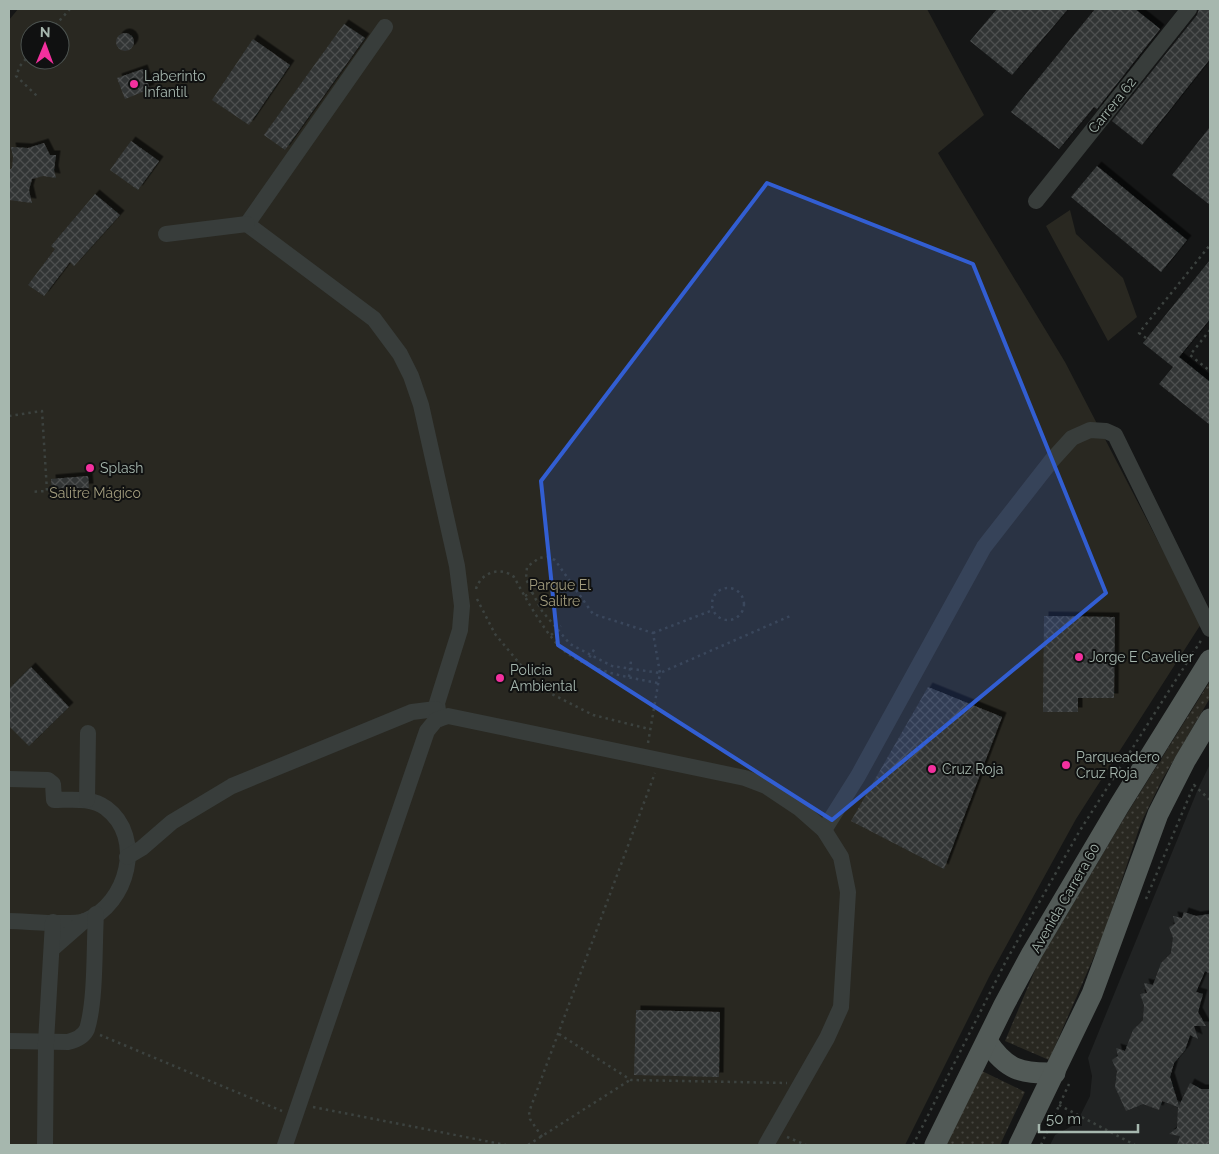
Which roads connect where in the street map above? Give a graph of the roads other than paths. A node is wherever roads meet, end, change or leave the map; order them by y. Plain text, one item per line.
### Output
1 (1189, 9) edge
2 (386, 27) dead end
3 (1036, 201) dead end
4 (247, 224) junction
5 (166, 234) dead end
6 (1210, 629) edge
7 (1210, 660) edge
8 (438, 714) junction
9 (1210, 719) edge
10 (88, 733) dead end
11 (9, 779) edge
12 (88, 800) junction
13 (824, 830) junction
14 (128, 857) junction
15 (90, 918) junction
16 (9, 921) edge
17 (53, 922) junction
18 (52, 948) junction
19 (9, 1041) edge
20 (987, 1041) junction
21 (46, 1042) junction
22 (1055, 1073) junction
23 (770, 1139) edge
24 (45, 1145) edge
25 (285, 1145) edge
26 (935, 1145) edge
27 (1019, 1145) edge

1 - 3 street, Carrera 62
2 - 4 street
4 - 5 street
4 - 8 street
6 - 13 street
7 - 20 main road, Avenida Carrera 60
8 - 13 street
8 - 14 street
8 - 25 street
9 - 22 main road
10 - 12 street
11 - 12 street
12 - 14 street
13 - 23 street
14 - 15 street
15 - 17 street
15 - 18 street
15 - 21 street
16 - 17 street
17 - 18 street
18 - 21 street
19 - 21 street
20 - 22 main road
20 - 26 main road, Avenida Carrera 60
21 - 24 street
22 - 27 main road

